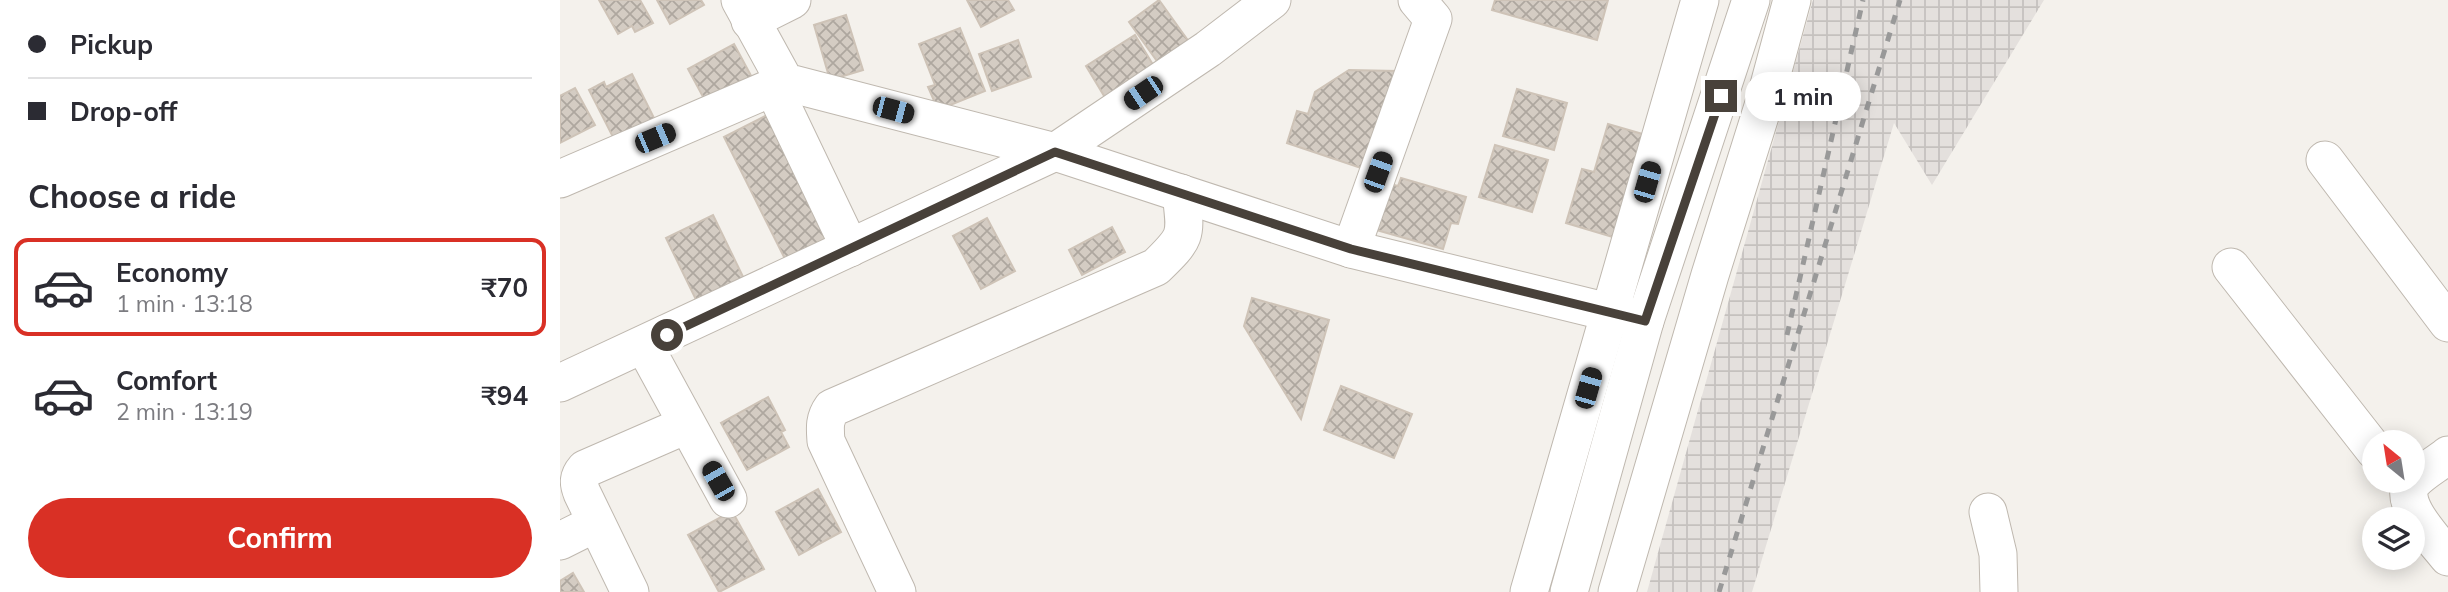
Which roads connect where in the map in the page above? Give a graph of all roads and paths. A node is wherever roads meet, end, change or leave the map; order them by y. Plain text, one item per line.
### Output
1 (792, 0) edge
2 (1272, 0) edge
3 (1417, 0) edge
4 (1700, 0) edge
5 (1751, 0) edge
6 (1791, 0) edge
7 (745, 10) edge
8 (779, 85) junction
9 (1055, 152) junction
10 (2325, 160) dead end
11 (560, 179) edge
12 (1181, 193) junction
13 (850, 248) junction
14 (1351, 249) junction
15 (2231, 267) dead end
16 (1610, 312) junction
17 (1645, 321) junction
18 (2448, 323) edge
19 (644, 345) junction
20 (560, 383) edge
21 (686, 425) junction
22 (2362, 434) edge
23 (2448, 455) edge
24 (2426, 472) edge
25 (2405, 494) edge
26 (728, 499) dead end
27 (1988, 512) dead end
28 (596, 523) junction
29 (560, 541) edge
30 (2448, 557) edge
31 (630, 592) edge
32 (897, 592) edge
33 (1530, 592) edge
34 (1569, 592) edge
35 (1617, 592) edge
36 (1999, 592) edge

1 - 7 street
2 - 9 street
3 - 14 street
4 - 16 street
5 - 17 street
6 - 35 street
7 - 8 street
8 - 9 street
8 - 11 street
8 - 13 street
9 - 12 street
9 - 13 street
10 - 18 street
12 - 14 street
12 - 32 street
13 - 19 street
14 - 16 street
15 - 22 street
16 - 17 street
16 - 33 street
17 - 34 street
19 - 20 street
19 - 21 street
21 - 26 street
21 - 28 street
23 - 24 street
25 - 30 street
27 - 36 street
28 - 29 street
28 - 31 street

